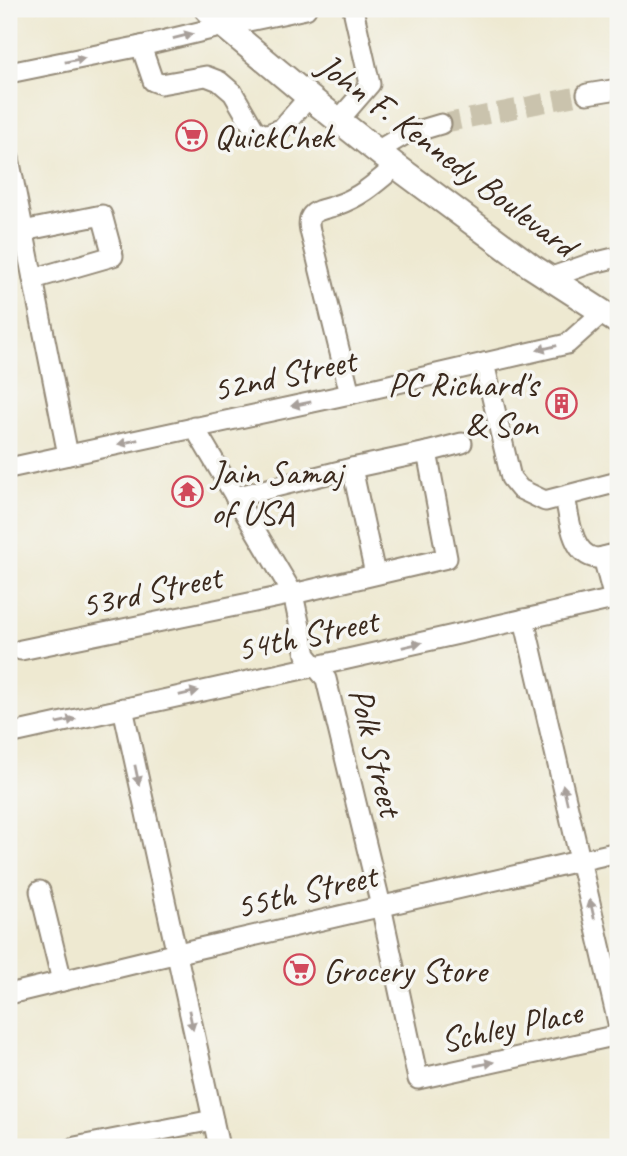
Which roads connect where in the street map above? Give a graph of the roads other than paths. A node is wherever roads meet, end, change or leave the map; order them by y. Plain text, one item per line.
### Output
1 (306, 9) edge
2 (353, 9) edge
3 (215, 17) edge
4 (141, 46) junction
5 (9, 73) edge
6 (618, 89) edge
7 (587, 94) tunnel mouth
8 (309, 97) junction
9 (338, 121) junction
10 (441, 124) tunnel mouth
11 (377, 150) junction
12 (9, 159) edge
13 (396, 166) junction
14 (23, 231) junction
15 (618, 257) edge
16 (549, 278) junction
17 (33, 279) junction
18 (610, 317) edge
19 (484, 363) junction
20 (350, 394) junction
21 (194, 427) junction
22 (462, 443) dead end
23 (427, 452) junction
24 (68, 455) junction
25 (9, 468) edge
26 (352, 468) junction
27 (618, 482) edge
28 (565, 496) junction
29 (235, 497) junction
30 (610, 555) edge
31 (375, 574) junction
32 (293, 594) junction
33 (616, 598) edge
34 (524, 619) junction
35 (21, 650) dead end
36 (316, 666) junction
37 (123, 708) junction
38 (9, 734) edge
39 (618, 852) edge
40 (581, 860) junction
41 (40, 891) dead end
42 (381, 906) junction
43 (176, 953) junction
44 (62, 981) junction
45 (9, 995) edge
46 (618, 1021) edge
47 (618, 1035) edge
48 (418, 1079) joint
49 (213, 1120) junction
50 (75, 1147) edge
51 (219, 1147) edge

1 - 3 street
2 - 9 street
4 -> 3 street
3 - 8 main road, John F. Kennedy Boulevard
5 -> 4 street
4 - 8 street
6 - 7 street
8 - 9 main road, John F. Kennedy Boulevard
9 - 11 main road, John F. Kennedy Boulevard
10 - 11 street
11 - 13 main road, John F. Kennedy Boulevard
12 - 14 street
13 - 16 main road, John F. Kennedy Boulevard
13 - 20 street
14 - 17 street
14 - 17 street
15 - 16 street
16 - 18 main road, John F. Kennedy Boulevard
17 - 24 street
18 -> 19 street, 52nd Street
19 - 20 street, 52nd Street
19 - 28 street
20 -> 21 street, 52nd Street
21 -> 24 street, 52nd Street
21 - 29 street, Polk Street
22 - 23 street
23 - 26 street
23 - 31 street, 53rd Street
24 - 25 street, 52nd Street
26 - 29 street
26 - 31 street
27 - 28 street
28 - 30 street
29 - 32 street, Polk Street
30 - 33 street
31 - 32 street, 53rd Street
32 - 35 street, 53rd Street
32 - 36 street, Polk Street
33 - 34 street, 54th Street
36 -> 34 street, 54th Street
40 -> 34 street
37 -> 36 street, 54th Street
36 - 42 street, Polk Street
38 -> 37 street, 54th Street
37 -> 43 street
39 - 40 street, 55th Street
40 - 42 street, 55th Street
46 -> 40 street
41 - 44 street
42 - 43 street, 55th Street
42 - 48 street, Polk Street
43 - 44 street, 55th Street
43 -> 49 street
44 - 45 street, 55th Street
48 -> 47 street, Schley Place
49 - 50 street
49 - 51 street

